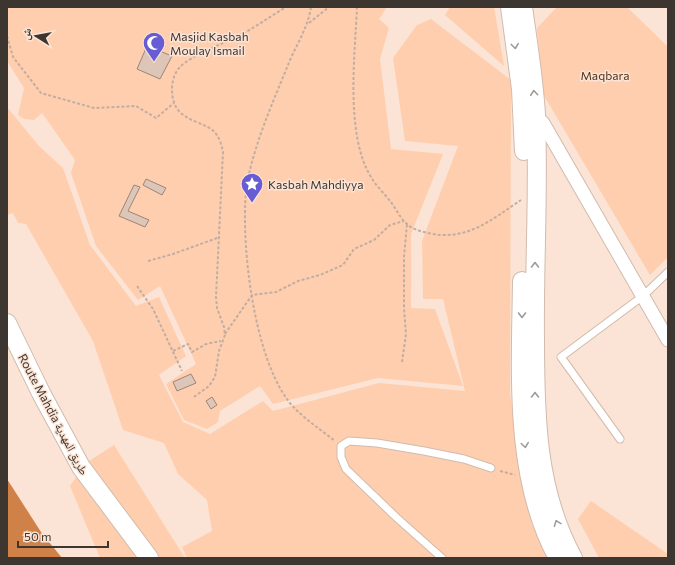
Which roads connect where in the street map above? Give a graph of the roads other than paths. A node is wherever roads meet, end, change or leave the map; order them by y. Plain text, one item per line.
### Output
1 (510, 7) edge
2 (523, 7) edge
3 (529, 117) junction
4 (668, 272) edge
5 (643, 296) junction
6 (7, 323) edge
7 (668, 340) edge
8 (620, 439) dead end
9 (491, 468) road end
10 (149, 558) edge
11 (442, 558) edge
12 (558, 558) edge
13 (573, 558) edge

1 -> 3 street
3 -> 2 street
3 - 5 street
3 -> 12 street
13 -> 3 street
4 - 5 lane
5 - 7 street
5 - 8 lane
6 - 10 street, Route Mahdia طريق المهدية
9 - 11 lane

